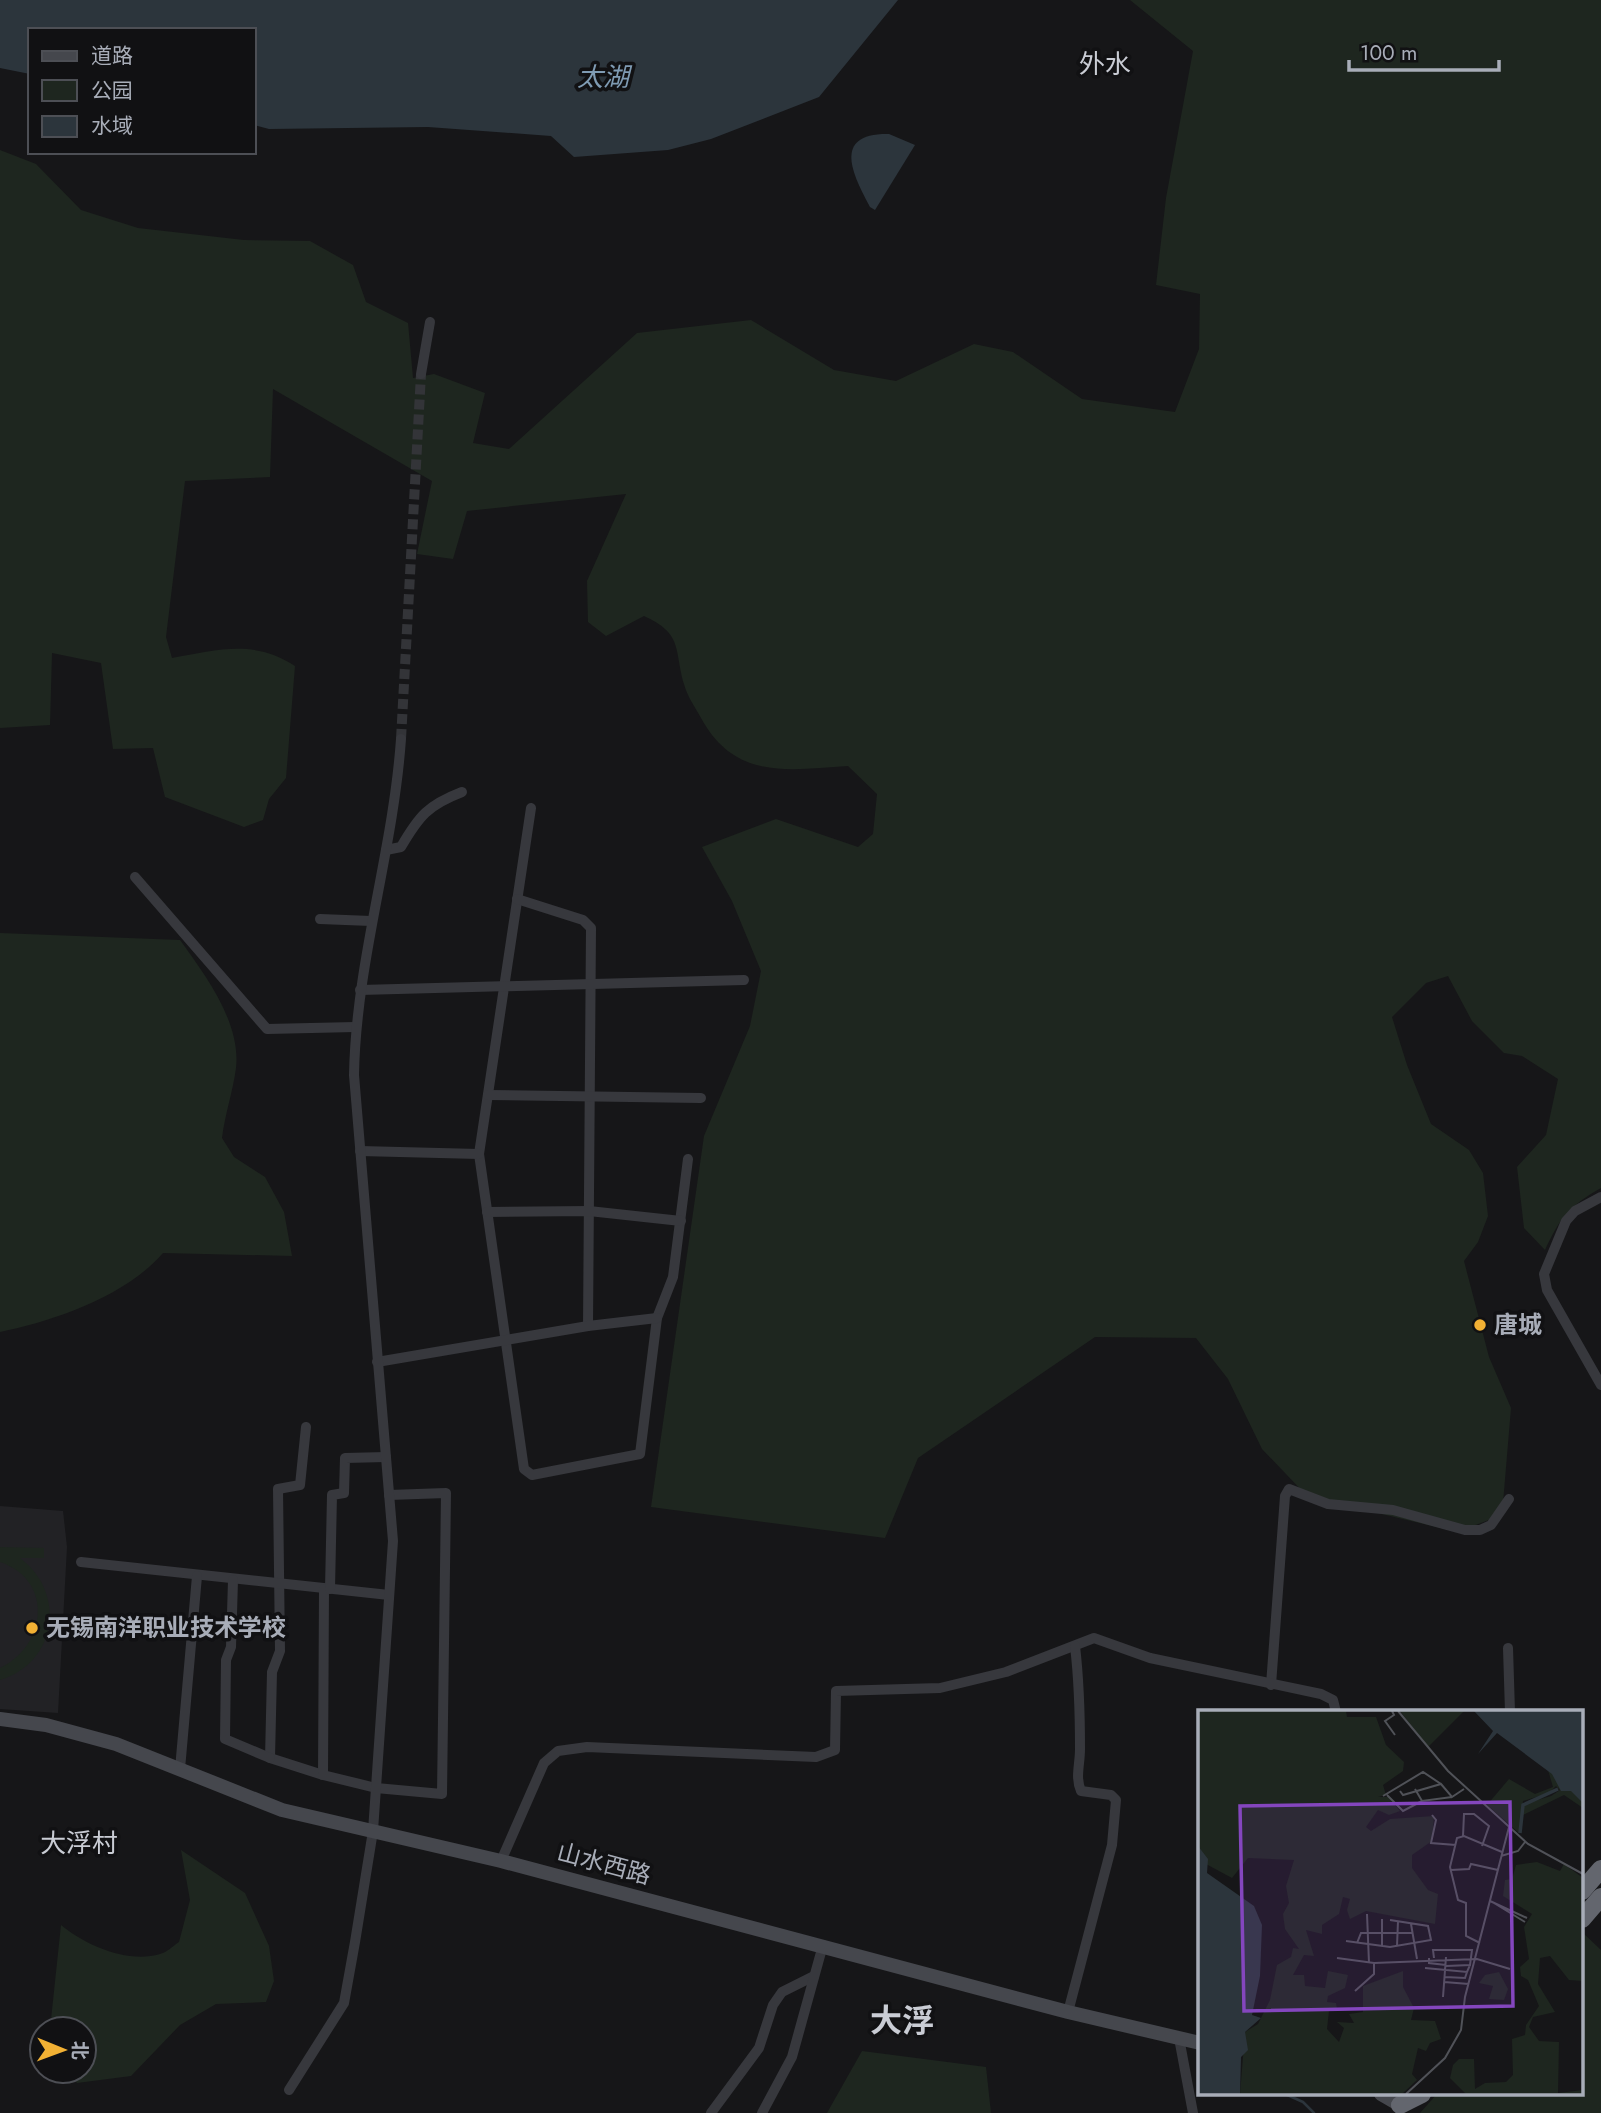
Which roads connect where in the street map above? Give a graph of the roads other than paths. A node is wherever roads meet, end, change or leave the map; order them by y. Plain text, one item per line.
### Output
1 (430, 322) dead end
2 (421, 374) tunnel mouth
3 (401, 739) tunnel mouth
4 (462, 792) dead end
5 (531, 808) dead end
6 (386, 850) junction
7 (135, 877) dead end
8 (517, 899) junction
9 (320, 919) dead end
10 (371, 920) junction
11 (744, 980) dead end
12 (591, 984) junction
13 (504, 987) junction
14 (360, 990) junction
15 (355, 1027) junction
16 (488, 1095) junction
17 (589, 1095) junction
18 (701, 1098) dead end
19 (360, 1151) junction
20 (479, 1154) junction
21 (688, 1159) dead end
22 (1601, 1197) edge
23 (488, 1212) junction
24 (589, 1212) junction
25 (681, 1221) junction
26 (657, 1318) junction
27 (588, 1326) junction
28 (506, 1340) junction
29 (377, 1362) junction
30 (1601, 1385) edge
31 (306, 1427) dead end
32 (386, 1457) junction
33 (389, 1494) junction
34 (1509, 1499) dead end
35 (81, 1562) dead end
36 (197, 1576) junction
37 (233, 1580) junction
38 (279, 1584) junction
39 (327, 1589) junction
40 (389, 1595) junction
41 (1075, 1646) junction
42 (1508, 1648) dead end
43 (1271, 1685) junction
44 (1336, 1710) edge
45 (1510, 1710) edge
46 (0, 1719) edge
47 (270, 1758) junction
48 (180, 1769) junction
49 (323, 1775) junction
50 (376, 1788) junction
51 (373, 1831) junction
52 (501, 1861) junction
53 (1601, 1869) edge
54 (1584, 1889) edge
55 (1601, 1897) edge
56 (1584, 1917) edge
57 (823, 1945) junction
58 (814, 1976) junction
59 (1068, 2012) junction
60 (1179, 2038) junction
61 (1198, 2043) edge
62 (289, 2090) dead end
63 (1418, 2096) edge
64 (1400, 2104) edge
65 (711, 2113) edge
66 (762, 2113) edge
67 (1193, 2113) edge

1 - 2 street
3 - 6 street
4 - 6 street
5 - 8 street
6 - 10 street
7 - 15 street
8 - 12 street
8 - 13 street
9 - 10 street
10 - 14 street
11 - 12 street
12 - 13 street
12 - 17 street
13 - 14 street
13 - 16 street
14 - 15 street
15 - 19 street
16 - 17 street
16 - 20 street
17 - 18 street
17 - 24 street
19 - 20 street
19 - 29 street
20 - 23 street
21 - 25 street
22 - 30 street
23 - 24 street
23 - 28 street
24 - 25 street
24 - 27 street
25 - 26 street
26 - 27 street
26 - 28 street
27 - 28 street
28 - 29 street
29 - 32 street
31 - 38 street
32 - 33 street
32 - 39 street
33 - 40 street
33 - 50 street
34 - 43 street
35 - 36 street
36 - 37 street
36 - 48 street
37 - 38 street
37 - 47 street
38 - 39 street
38 - 47 street
39 - 40 street
39 - 49 street
40 - 50 street
41 - 43 street
41 - 52 street
41 - 59 street
42 - 45 street
43 - 44 street
46 - 48 street, 山水西路
47 - 49 street
48 - 51 street, 山水西路
49 - 50 street
50 - 51 street
51 - 52 street, 山水西路
51 - 62 street
52 - 57 street, 山水西路
53 - 54 highway
55 - 56 highway
57 - 58 street
57 - 59 street, 山水西路
58 - 65 street
58 - 66 street
59 - 60 street, 山水西路
60 - 61 street, 山水西路
60 - 67 street
63 - 64 highway

